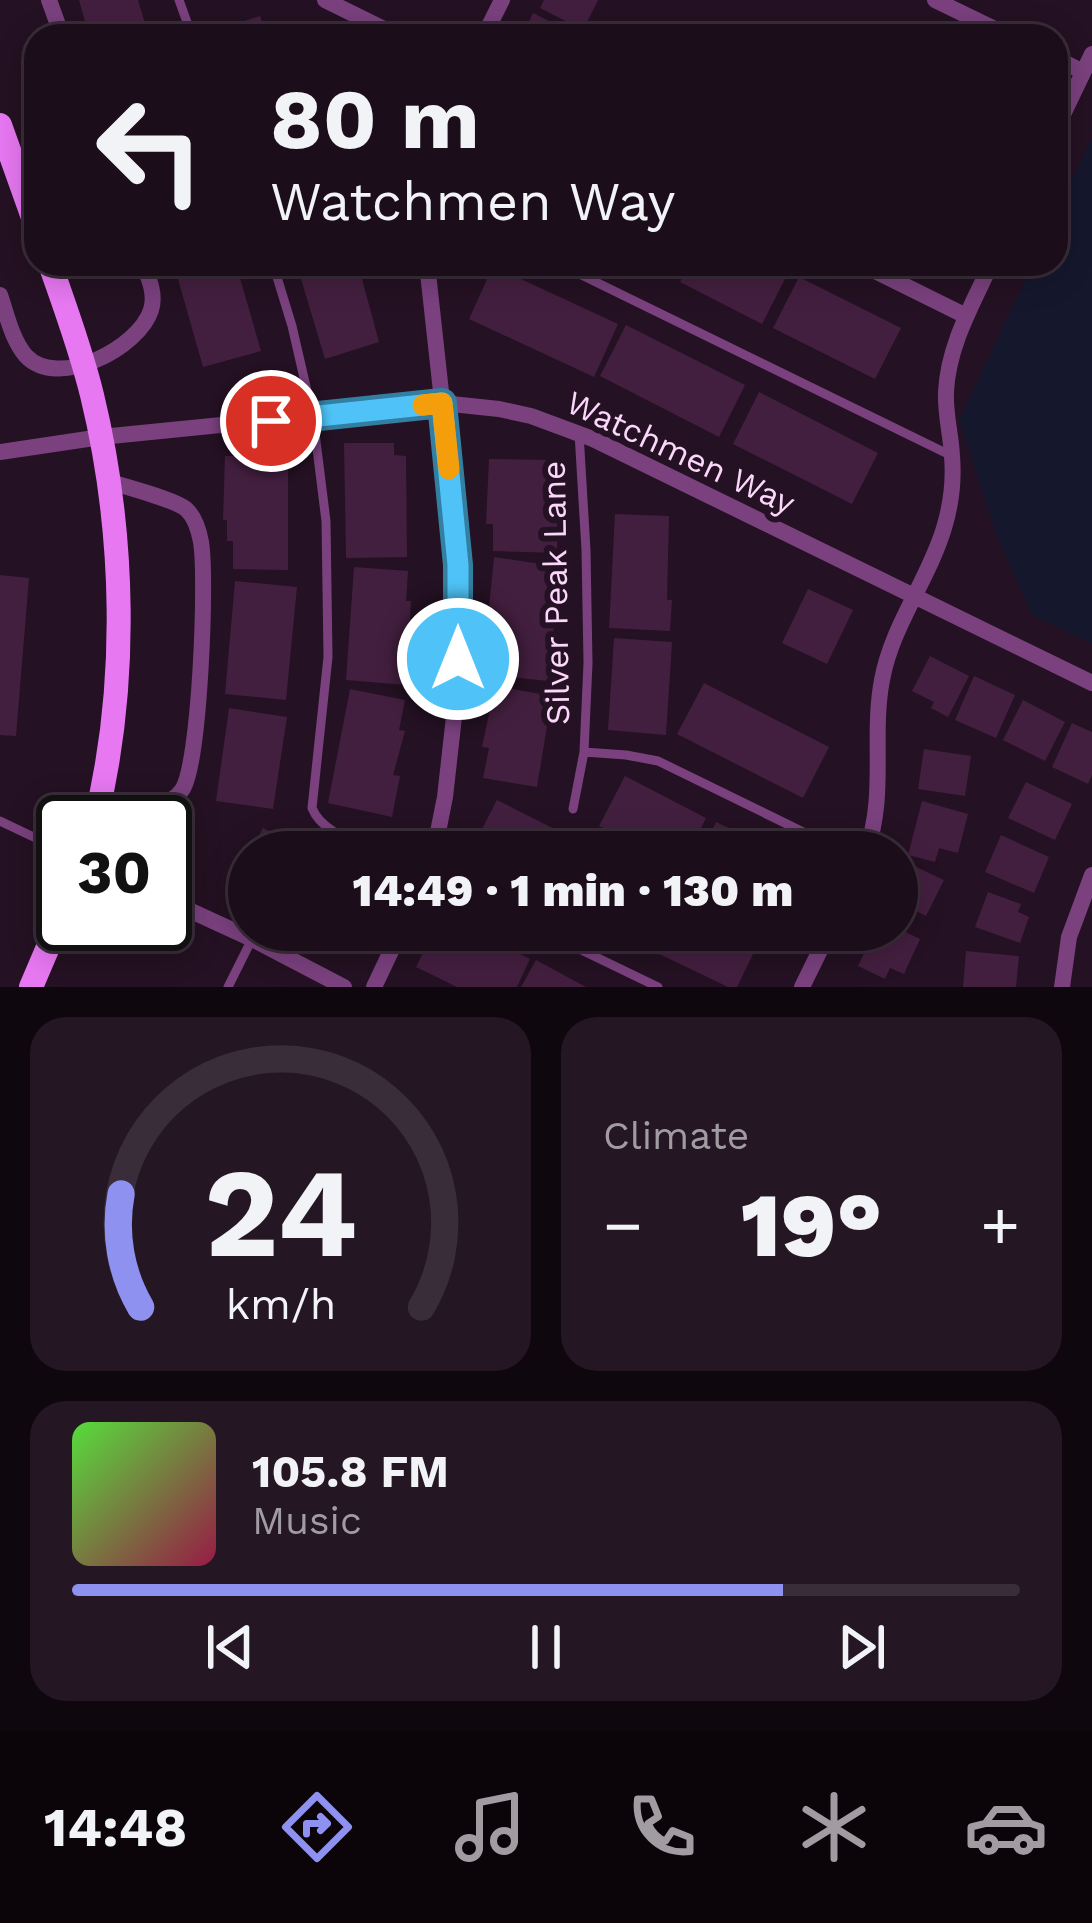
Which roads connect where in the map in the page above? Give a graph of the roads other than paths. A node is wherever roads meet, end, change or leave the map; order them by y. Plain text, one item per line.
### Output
1 (325, 0) edge
2 (935, 0) edge
3 (374, 24) edge
4 (985, 24) edge
5 (1092, 54) edge
6 (1068, 64) edge
7 (1083, 72) junction
8 (1068, 104) edge
9 (0, 125) edge
10 (24, 192) edge
11 (54, 276) edge
12 (147, 276) edge
13 (277, 276) edge
14 (428, 276) edge
15 (584, 276) edge
16 (885, 276) edge
17 (985, 276) edge
18 (0, 295) edge
19 (966, 316) junction
20 (84, 365) junction
21 (442, 403) junction
22 (313, 417) junction
23 (579, 433) junction
24 (101, 437) junction
25 (0, 452) edge
26 (952, 456) junction
27 (108, 481) junction
28 (913, 596) junction
29 (1092, 683) edge
30 (584, 752) junction
31 (101, 795) edge
32 (178, 795) edge
33 (573, 809) dead end
34 (0, 821) edge
35 (334, 831) edge
36 (438, 831) edge
37 (801, 831) edge
38 (871, 831) edge
39 (36, 838) edge
40 (1092, 875) edge
41 (192, 911) edge
42 (228, 928) edge
43 (46, 951) edge
44 (246, 951) edge
45 (275, 951) edge
46 (391, 951) edge
47 (583, 951) edge
48 (820, 951) edge
49 (31, 987) edge
50 (228, 987) edge
51 (344, 987) edge
52 (374, 987) edge
53 (658, 987) edge
54 (802, 987) edge
55 (1062, 987) edge

1 - 3 street
2 - 4 street
5 - 7 street
6 - 7 street
7 - 8 street
9 - 10 main road
11 - 20 main road
12 - 20 street
13 - 22 lane
14 - 21 street
15 - 26 lane
16 - 19 street
17 - 19 street
18 - 20 street
19 - 26 street
20 - 24 main road
21 - 22 street, Watchmen Way
21 - 23 street, Watchmen Way
21 - 36 street
22 - 24 street, Watchmen Way
22 - 35 lane
23 - 28 street, Watchmen Way
23 - 30 lane, Silver Peak Lane
24 - 25 street, Watchmen Way
24 - 27 main road
26 - 28 street
27 - 31 main road
27 - 32 street
28 - 29 street, Watchmen Way
28 - 38 street
30 - 33 lane, Silver Peak Lane
30 - 37 lane, Silver Peak Lane
34 - 39 lane
40 - 55 street
41 - 42 street
43 - 49 main road
44 - 50 lane
45 - 51 street
46 - 52 street
47 - 53 lane
48 - 54 street

